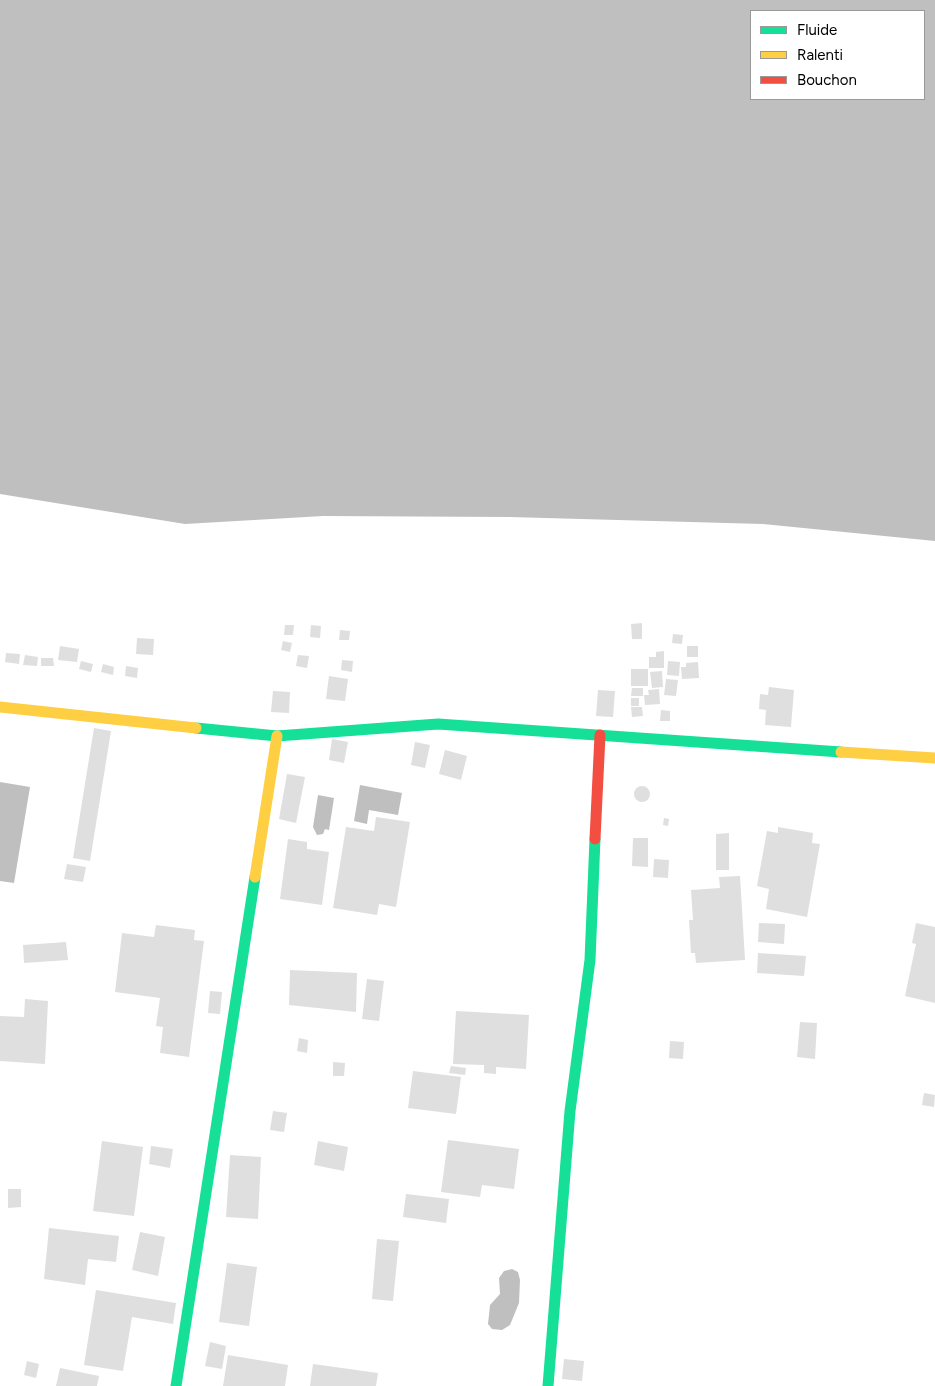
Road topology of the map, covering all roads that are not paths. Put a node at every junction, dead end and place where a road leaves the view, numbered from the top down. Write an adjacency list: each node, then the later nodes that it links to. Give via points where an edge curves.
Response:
1 (0, 707): 3 (street)
2 (600, 735): 3 (street, via 438,724); 4 (street); 6 (street, via 590,960 570,1111)
3 (277, 736): 5 (street)
4 (935, 758)
5 (176, 1386)
6 (548, 1386)

